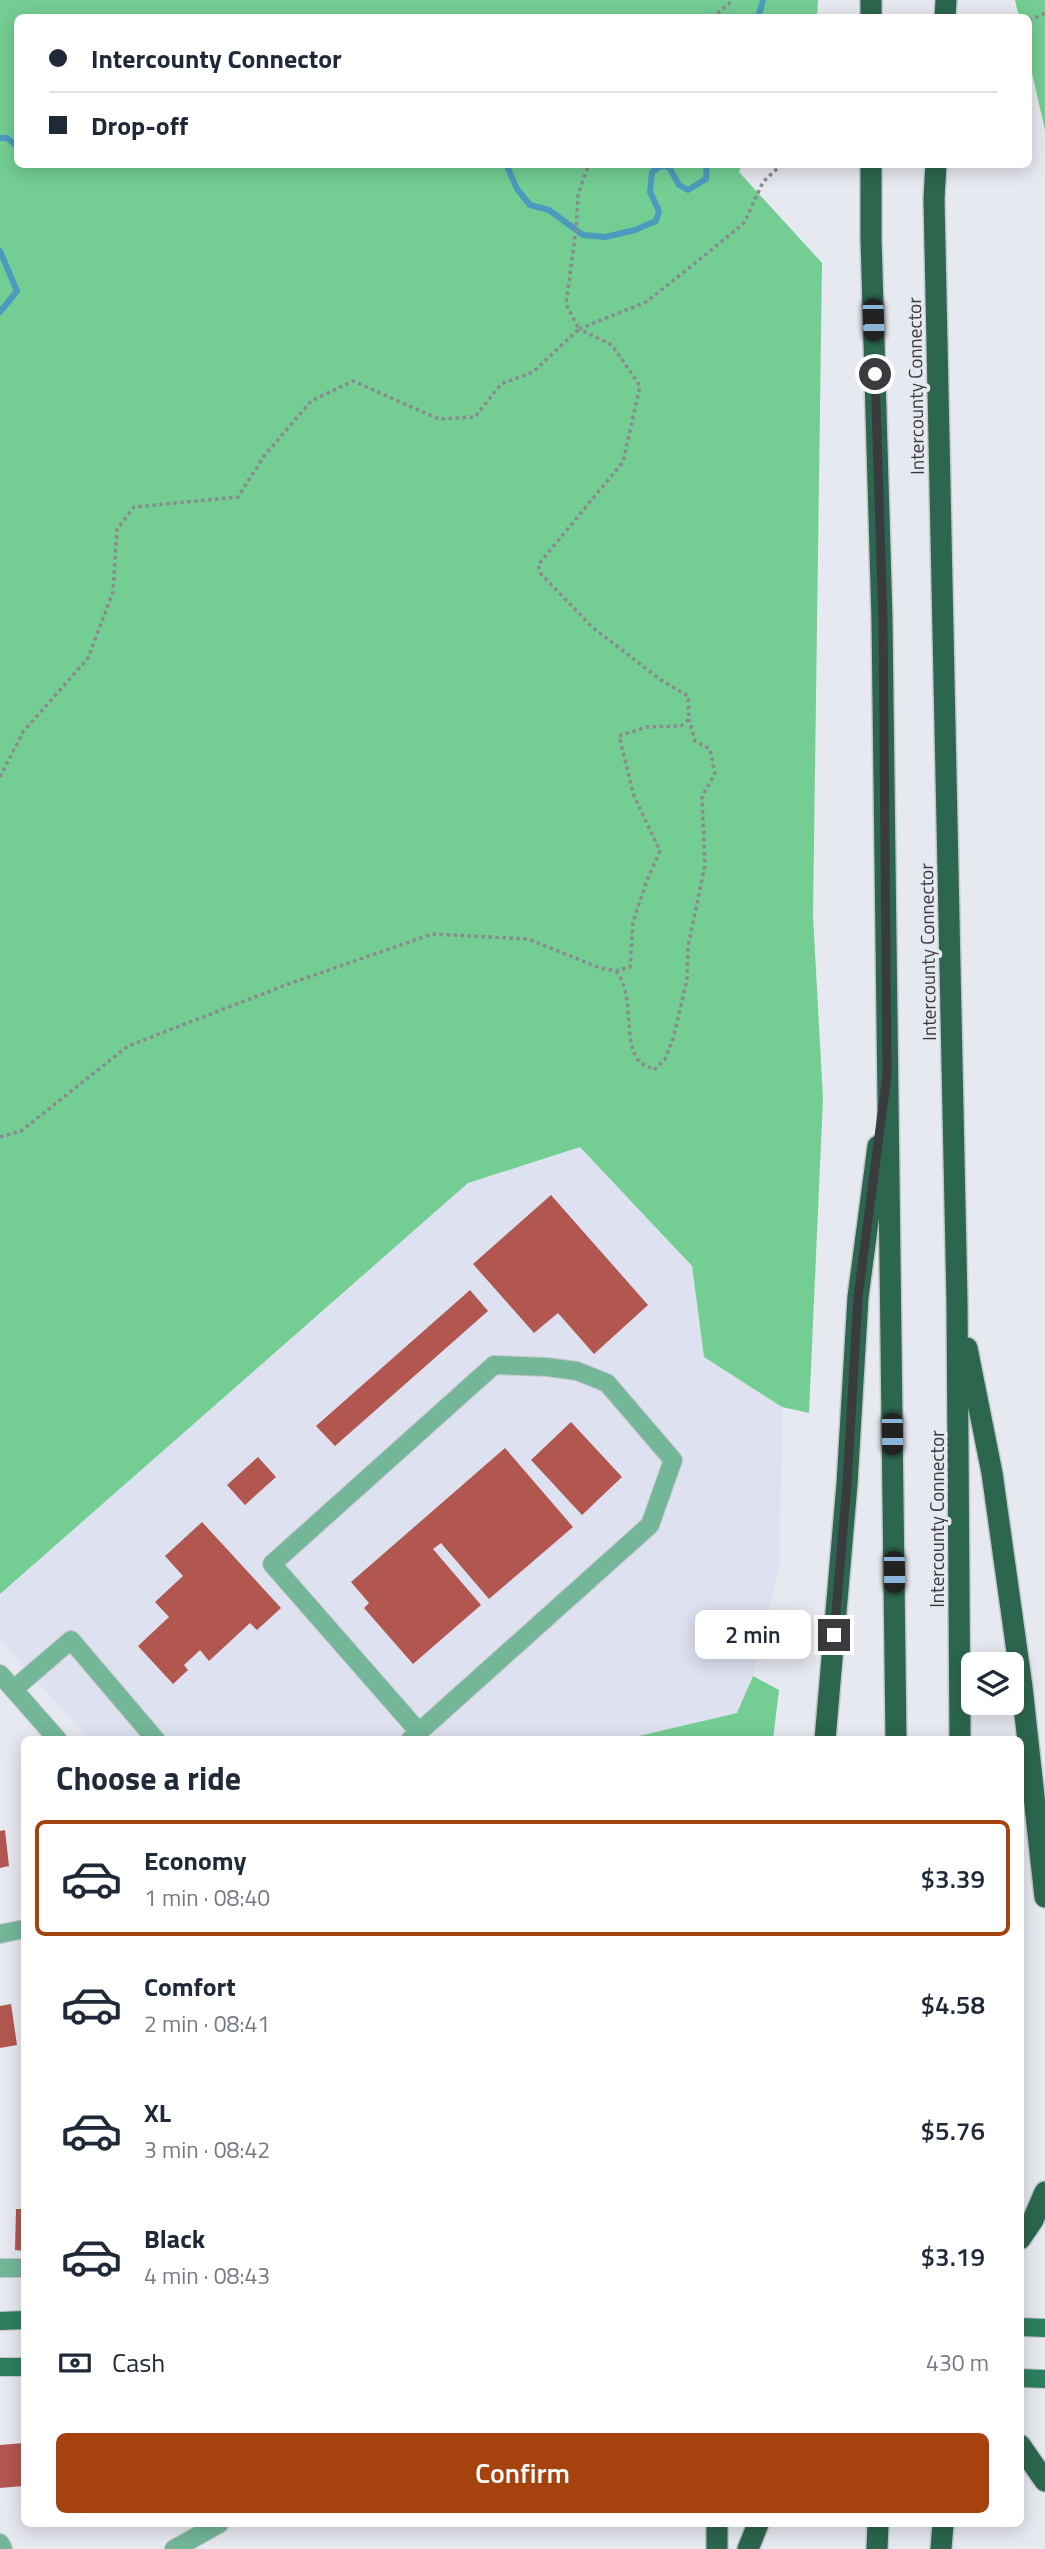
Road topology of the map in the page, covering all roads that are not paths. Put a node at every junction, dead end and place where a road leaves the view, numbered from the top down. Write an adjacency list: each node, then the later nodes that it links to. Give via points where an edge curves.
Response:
1 (871, 168): 3 (highway, Intercounty Connector, via 883,620)
2 (936, 168): 4 (highway, Intercounty Connector)
3 (887, 1075): 10 (highway, via 858,1297); 11 (highway, Intercounty Connector)
4 (957, 1302): 12 (highway, Intercounty Connector); 13 (highway, via 992,1473)
5 (0, 1674): 6 (street)
6 (14, 1689): 7 (street); 8 (street, via 71,1640)
7 (55, 1736)
8 (153, 1736)
9 (415, 1736): 9 (street, via 272,1564 494,1365 577,1371 607,1384 673,1460 650,1525)
10 (825, 1736)
11 (896, 1736)
12 (960, 1736)
13 (1045, 1897)
14 (21, 1930): 15 (street)
15 (0, 1934)
16 (1045, 2192): 17 (highway)
17 (1024, 2233)
18 (0, 2268): 19 (street)
19 (21, 2268)
20 (0, 2320): 21 (main road)
21 (21, 2320)
22 (1024, 2327): 23 (main road)
23 (1045, 2328)
24 (0, 2367): 25 (main road)
25 (21, 2367)
26 (1024, 2378): 27 (main road)
27 (1045, 2379)
28 (1024, 2451): 29 (highway)
29 (1045, 2481)
30 (214, 2527): 37 (street)
31 (717, 2527): 38 (highway)
32 (757, 2527): 39 (highway)
33 (878, 2527): 40 (highway)
34 (943, 2527): 41 (highway)
35 (0, 2543): 36 (street)
36 (3, 2549)
37 (174, 2549)
38 (717, 2549)
39 (748, 2549)
40 (877, 2549)
41 (941, 2549)

